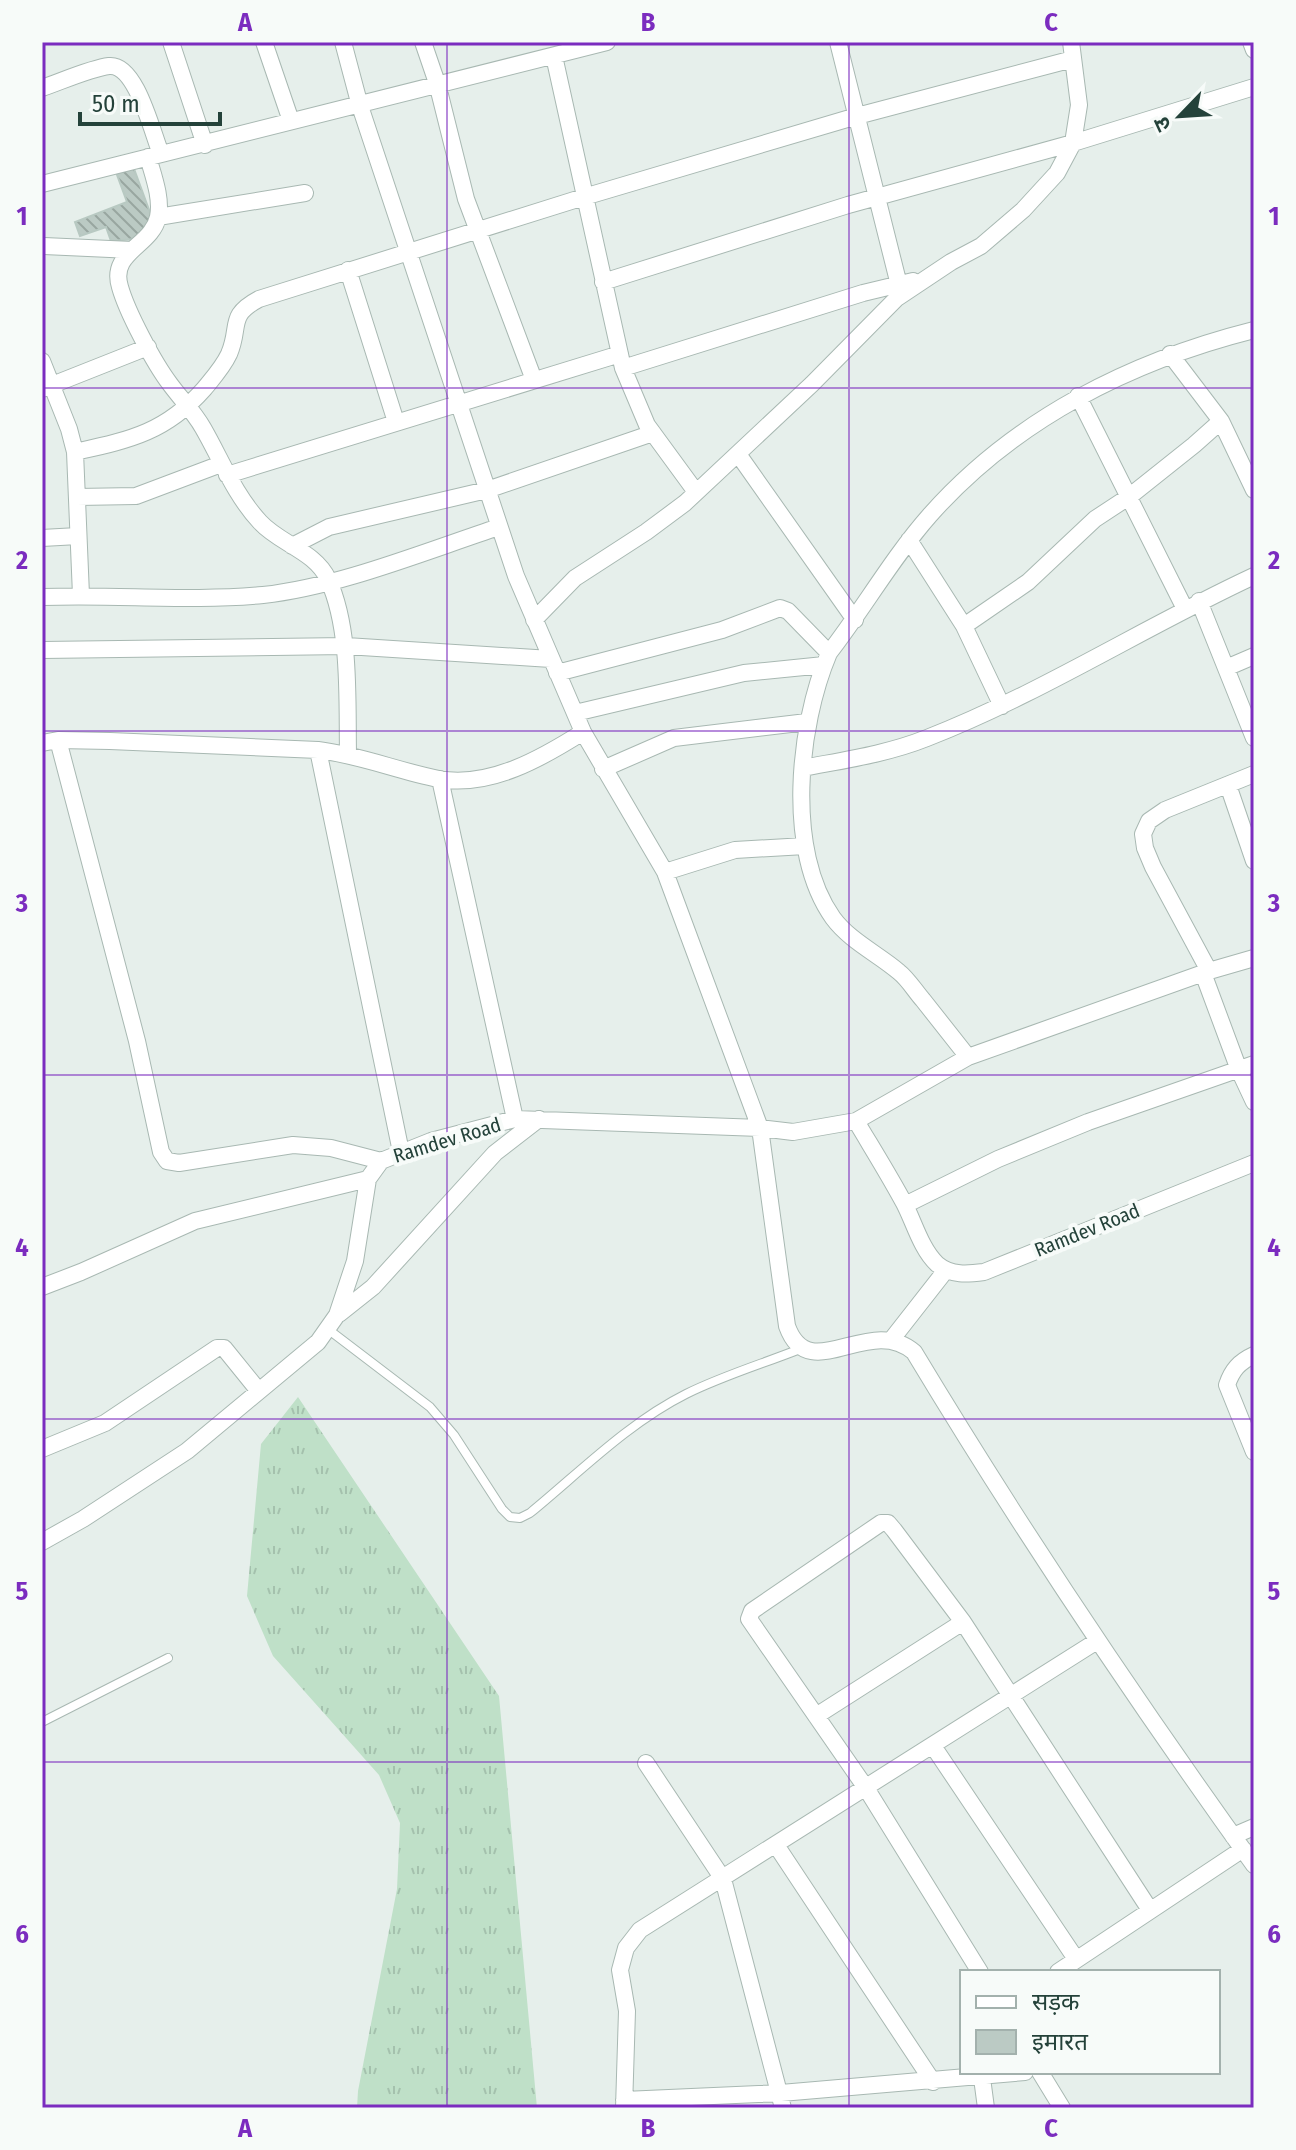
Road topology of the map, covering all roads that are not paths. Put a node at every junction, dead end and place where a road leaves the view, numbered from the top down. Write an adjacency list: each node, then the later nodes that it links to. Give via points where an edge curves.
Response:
1 (171, 42): 18 (street)
2 (264, 42): 16 (street)
3 (343, 42): 14 (street)
4 (423, 42): 11 (street)
5 (607, 42): 10 (street)
6 (838, 42): 15 (street)
7 (1251, 42): 8 (street)
8 (1254, 50)
9 (1072, 51): 15 (street); 17 (street, via 1079,105)
10 (554, 56): 11 (street); 22 (street)
11 (437, 83): 14 (street); 26 (street)
12 (1254, 87): 17 (street)
13 (42, 88): 19 (street, via 109,66 120,68 133,81)
14 (360, 106): 16 (street); 29 (street)
15 (857, 116): 22 (street); 23 (street)
16 (291, 121): 18 (street)
17 (1073, 143): 23 (street); 31 (street, via 1057,173 1023,210 981,246)
18 (205, 145): 19 (street)
19 (154, 156): 20 (street); 24 (street)
20 (42, 184)
21 (305, 193): 24 (street)
22 (584, 197): 26 (street); 32 (street)
23 (875, 197): 32 (street); 33 (street)
24 (158, 217): 28 (street)
25 (42, 227): 27 (street)
26 (477, 232): 29 (street); 39 (street)
27 (43, 246): 28 (street)
28 (132, 250): 35 (street, via 118,276)
29 (408, 251): 30 (street); 42 (street)
30 (348, 270): 43 (street, via 244,307 219,372); 45 (street)
31 (923, 279): 33 (street); 48 (street, via 897,298)
32 (603, 282): 38 (street)
33 (899, 285): 38 (street)
34 (1254, 330): 36 (street)
35 (148, 347): 40 (street); 43 (street)
36 (1170, 354): 41 (street); 44 (street)
37 (42, 361): 40 (street)
38 (622, 361): 39 (street); 46 (street)
39 (534, 380): 42 (street)
40 (47, 387): 47 (street)
41 (1078, 396): 53 (street); 58 (street, via 1023,431 932,512)
42 (458, 403): 45 (street); 50 (street)
43 (188, 407): 47 (street, via 154,431); 49 (street)
44 (1221, 421): 51 (street); 53 (street)
45 (396, 422): 49 (street)
46 (653, 433): 50 (street); 52 (street)
47 (75, 452): 54 (street)
48 (738, 454): 52 (street); 66 (street)
49 (224, 470): 54 (street, via 136,496); 59 (street, via 260,522)
50 (487, 490): 55 (street); 59 (street, via 329,527)
51 (1254, 490)
52 (696, 492): 65 (street, via 575,578)
53 (1130, 496): 64 (street); 67 (street, via 1095,519 1028,582)
54 (77, 497): 56 (street)
55 (499, 527): 61 (street); 65 (street)
56 (78, 536): 57 (street); 62 (street)
57 (42, 538)
58 (909, 540): 66 (street); 67 (street)
59 (292, 546): 61 (street, via 322,568)
60 (1254, 576): 64 (street)
61 (329, 581): 62 (street, via 238,597); 68 (street)
62 (81, 595): 63 (street)
63 (42, 597)
64 (1192, 605): 73 (street); 74 (street)
65 (534, 620): 72 (street)
66 (855, 620): 71 (street)
67 (964, 626): 74 (street)
68 (346, 646): 69 (street); 72 (street); 81 (street)
69 (42, 650)
70 (1254, 656): 73 (street)
71 (826, 659): 72 (street, via 780,608 722,630); 75 (street); 76 (street)
72 (554, 666): 75 (street)
73 (1226, 668): 78 (street)
74 (1002, 706): 82 (street, via 925,739)
75 (575, 713): 77 (street)
76 (807, 722): 82 (street); 83 (street, via 674,738)
77 (583, 732): 83 (street); 85 (street, via 502,773)
78 (1254, 738)
79 (50, 742): 80 (street); 100 (street, via 167,1161 293,1145)
80 (318, 750): 81 (street); 99 (street)
81 (348, 753): 85 (street)
82 (803, 768): 87 (street)
83 (603, 769): 89 (street)
84 (1254, 774): 86 (street)
85 (440, 779): 96 (street)
86 (1228, 785): 88 (street); 91 (street, via 1165,810 1149,821 1143,834 1153,867)
87 (805, 846): 89 (street, via 735,850); 92 (street, via 813,879 835,921 902,973)
88 (1254, 861)
89 (665, 872): 98 (street)
90 (1254, 958): 91 (street, Ramdev Road)
91 (1206, 972): 92 (street, Ramdev Road); 93 (street)
92 (968, 1057): 97 (street, Ramdev Road)
93 (1247, 1067): 94 (street); 103 (street, via 1088,1122)
94 (1254, 1102)
95 (539, 1118): 96 (street, Ramdev Road); 98 (street, Ramdev Road); 106 (street, via 495,1153 373,1287)
96 (515, 1119): 99 (street, Ramdev Road)
97 (856, 1121): 98 (street, Ramdev Road, via 793,1132); 103 (street)
98 (760, 1128): 108 (street, via 787,1326)
99 (401, 1152): 100 (street, Ramdev Road)
100 (381, 1161): 102 (street, Ramdev Road)
101 (1254, 1163): 104 (street, Ramdev Road, via 984,1272 963,1275)
102 (368, 1179): 105 (street, via 195,1221); 106 (street, Ramdev Road, via 355,1261)
103 (905, 1205): 104 (street, via 927,1250)
104 (946, 1270): 107 (street)
105 (42, 1287)
106 (333, 1323): 108 (lane, via 430,1407 502,1509 520,1518 660,1409); 110 (street, Ramdev Road, via 318,1342)
107 (892, 1339): 108 (street, via 825,1352); 115 (street, via 914,1352)
108 (800, 1349)
109 (1254, 1355): 112 (street, via 1231,1372 1227,1385)
110 (258, 1390): 111 (street, via 230,1354 217,1348 105,1423); 113 (street, Ramdev Road, via 187,1451)
111 (42, 1449)
112 (1254, 1452)
113 (42, 1542)
114 (963, 1622): 117 (street); 118 (street); 118 (street, via 888,1523 875,1526 752,1611 751,1625)
115 (1097, 1641): 117 (street); 124 (street)
116 (168, 1658): 119 (lane)
117 (1013, 1695): 120 (street); 128 (street)
118 (816, 1716): 122 (street)
119 (42, 1722)
120 (933, 1746): 122 (street); 129 (street)
121 (646, 1763): 127 (street)
122 (866, 1788): 125 (street); 130 (street)
123 (1254, 1827): 124 (street)
124 (1238, 1842): 126 (street); 128 (street)
125 (776, 1845): 127 (street); 135 (street)
126 (1254, 1865)
127 (723, 1879): 136 (street); 137 (street, via 640,1930 626,1948 620,1970 627,2011)
128 (1150, 1910): 129 (street)
129 (1076, 1959): 131 (street)
130 (979, 1970)
131 (1061, 1970)
132 (1011, 2074): 134 (street)
133 (1041, 2074): 139 (street)
134 (982, 2078): 135 (street); 138 (street)
135 (933, 2082): 136 (street)
136 (782, 2100): 137 (street)
137 (624, 2104)
138 (986, 2108)
139 (1062, 2108)

